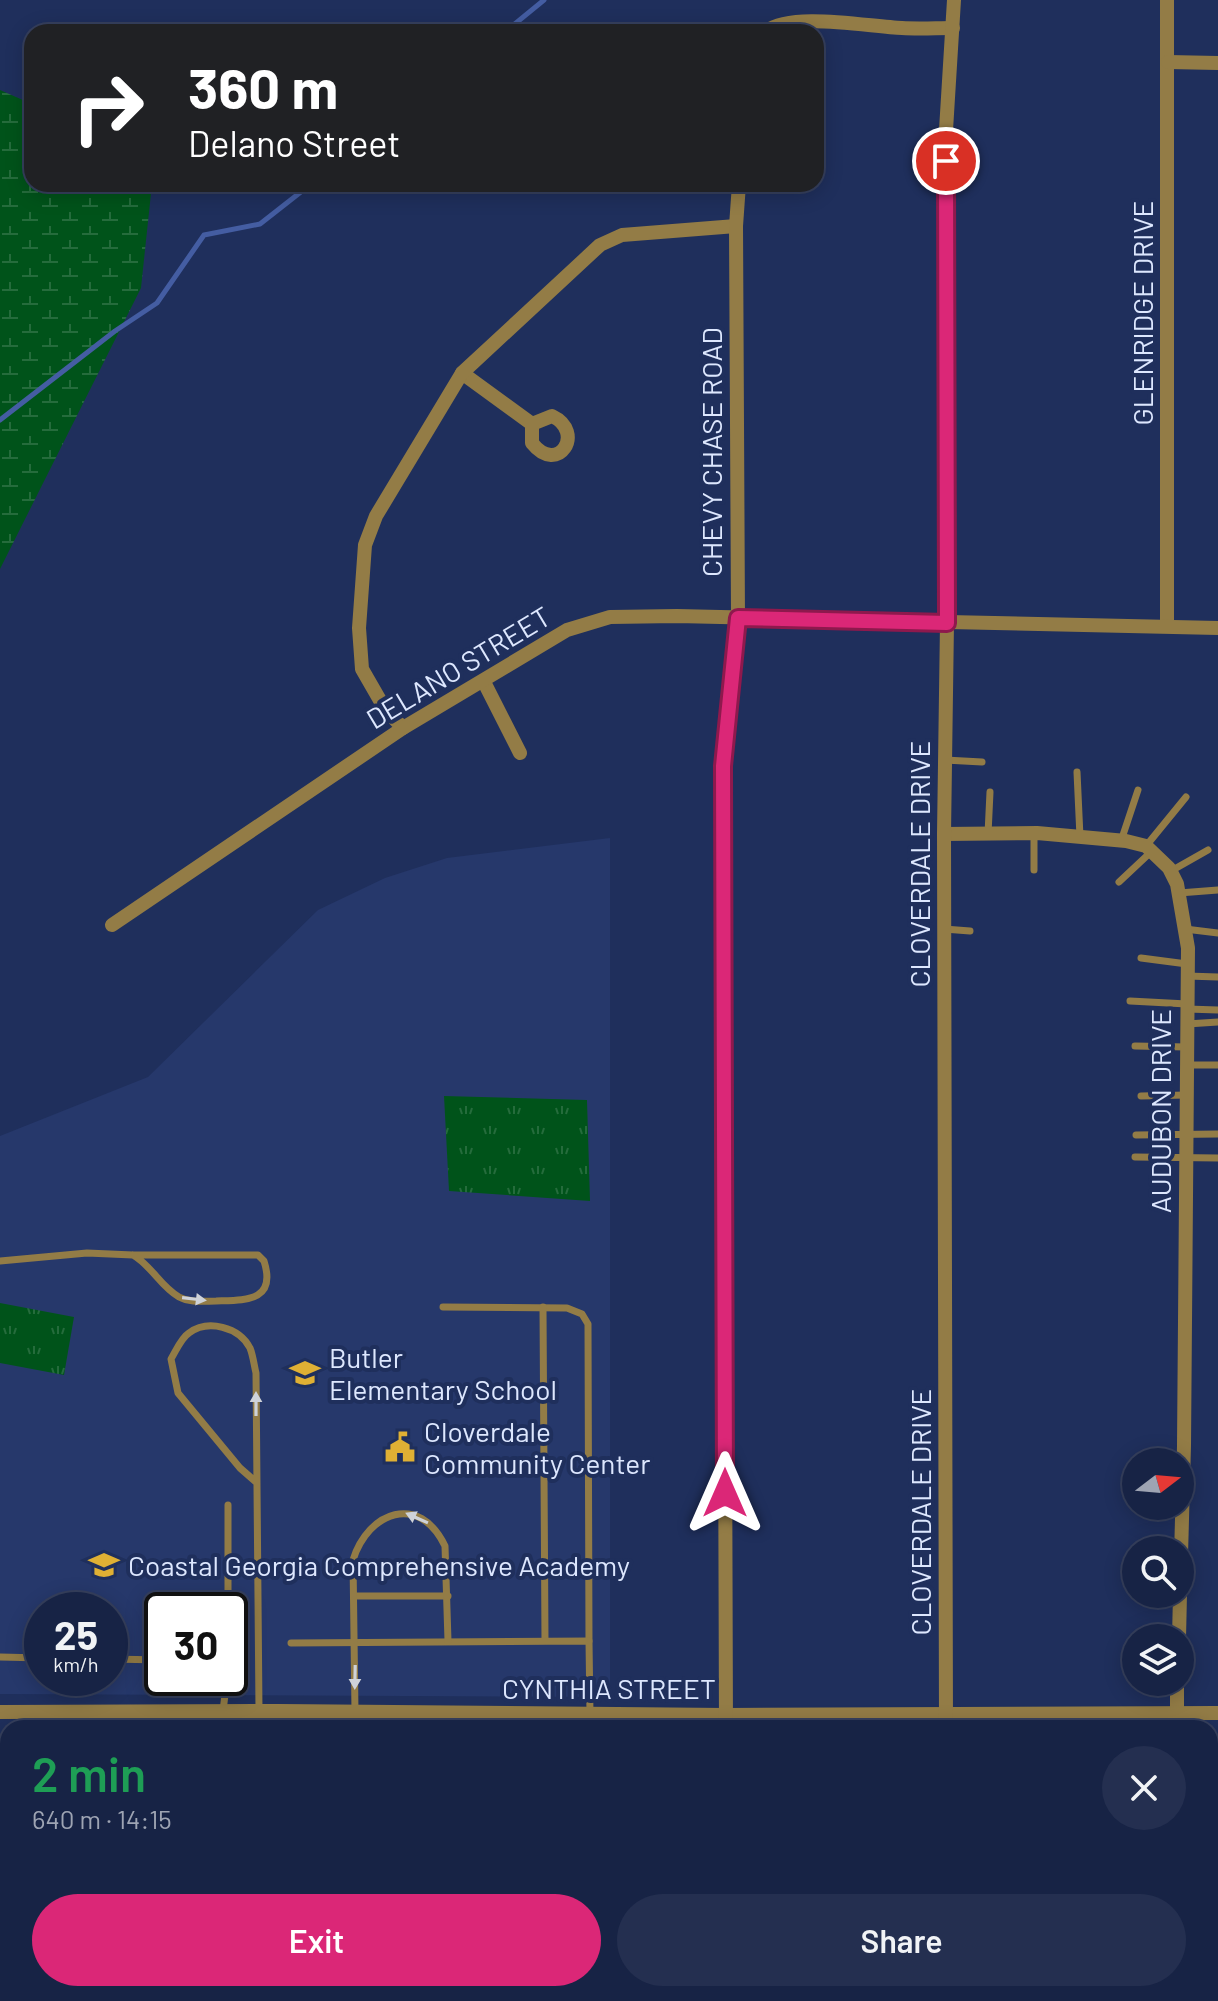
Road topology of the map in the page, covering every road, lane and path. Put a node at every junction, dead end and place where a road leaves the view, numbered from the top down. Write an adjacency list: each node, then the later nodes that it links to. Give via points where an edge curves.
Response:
1 (954, 0): 4 (street, CLOVERDALE DRIVE)
2 (1167, 0): 5 (street, GLENRIDGE DRIVE)
3 (790, 24): 4 (street)
4 (953, 28): 12 (street, CLOVERDALE DRIVE, via 946,130)
5 (1168, 62): 6 (street); 13 (street, GLENRIDGE DRIVE)
6 (1218, 63)
7 (738, 192): 8 (street, CHEVY CHASE ROAD)
8 (736, 226): 9 (street, via 622,235 600,245); 11 (street, CHEVY CHASE ROAD)
9 (462, 373): 10 (street); 16 (street, via 376,516 365,545 362,669)
10 (532, 424)
11 (738, 618): 12 (street, DELANO STREET); 15 (street, DELANO STREET, via 610,617 567,630); 98 (street, CHEVY CHASE ROAD, via 723,766)
12 (947, 623): 13 (street, DELANO STREET); 18 (street, CLOVERDALE DRIVE)
13 (1167, 626): 14 (street, DELANO STREET)
14 (1218, 628)
15 (484, 682): 16 (street, DELANO STREET); 17 (street)
16 (403, 728): 36 (street, DELANO STREET)
17 (520, 753)
18 (945, 760): 19 (lane); 25 (street, CLOVERDALE DRIVE)
19 (982, 762)
20 (1077, 772): 27 (lane)
21 (1138, 790): 28 (lane)
22 (990, 792): 26 (lane)
23 (1186, 797): 29 (lane)
24 (1034, 833): 26 (street); 27 (street); 31 (lane)
25 (944, 834): 26 (street); 37 (street, CLOVERDALE DRIVE)
26 (988, 834)
27 (1080, 837): 28 (street)
28 (1121, 841): 29 (street)
29 (1149, 849): 32 (street, AUDUBON DRIVE); 33 (lane)
30 (1208, 850): 32 (lane)
31 (1034, 870)
32 (1171, 871): 35 (street, AUDUBON DRIVE)
33 (1119, 882)
34 (1218, 890): 35 (lane)
35 (1179, 893): 38 (street, AUDUBON DRIVE)
36 (112, 925)
37 (944, 929): 39 (lane); 99 (street, CLOVERDALE DRIVE)
38 (1185, 929): 40 (lane); 42 (street, AUDUBON DRIVE)
39 (970, 931)
40 (1218, 933)
41 (1141, 958): 42 (lane)
42 (1187, 970): 43 (lane); 46 (street, AUDUBON DRIVE)
43 (1218, 977)
44 (1130, 1001): 46 (lane)
45 (1218, 1010): 46 (lane)
46 (1187, 1012): 47 (lane); 49 (street, AUDUBON DRIVE)
47 (1218, 1022)
48 (1135, 1046): 49 (lane)
49 (1187, 1047): 50 (street, AUDUBON DRIVE)
50 (1186, 1065): 51 (lane); 52 (street, AUDUBON DRIVE)
51 (1218, 1065)
52 (1186, 1095): 53 (lane); 56 (street, AUDUBON DRIVE)
53 (1141, 1096)
54 (1218, 1134): 56 (lane)
55 (1136, 1135): 56 (lane)
56 (1186, 1135): 57 (street, AUDUBON DRIVE)
57 (1186, 1156): 58 (lane); 59 (lane); 66 (street, AUDUBON DRIVE)
58 (1135, 1157)
59 (1218, 1158)
60 (133, 1255): 60 (lane, one-way to 60, via 186,1300 251,1299 267,1282 258,1255); 61 (lane, via 87,1253)
61 (0, 1261)
62 (443, 1307): 63 (lane)
63 (543, 1307): 70 (lane); 72 (lane, via 577,1310 588,1324)
64 (256, 1482): 64 (lane, one-way to 64, via 256,1373 250,1348 236,1332 202,1326 187,1334 171,1359 178,1393); 81 (lane)
65 (228, 1505): 67 (lane)
66 (1182, 1536)
67 (228, 1592)
68 (354, 1596): 69 (lane); 69 (lane, one-way to 68, via 445,1546 439,1533 424,1519 405,1513 374,1524 359,1542 353,1560); 73 (lane)
69 (448, 1596): 71 (lane)
70 (545, 1640): 71 (lane); 72 (lane)
71 (448, 1641): 73 (lane)
72 (589, 1641): 89 (lane)
73 (356, 1642): 74 (lane); 86 (lane, one-way to 86)
74 (291, 1643)
75 (0, 1657): 76 (lane)
76 (24, 1658)
77 (225, 1696): 80 (lane)
78 (1177, 1696): 87 (street)
79 (200, 1711): 80 (street, CYNTHIA STREET); 85 (street, CYNTHIA STREET); 92 (lane)
80 (223, 1711): 81 (street, CYNTHIA STREET)
81 (259, 1711): 82 (street, CYNTHIA STREET)
82 (279, 1711): 86 (street, CYNTHIA STREET); 93 (street)
83 (0, 1712): 84 (street, CYNTHIA STREET)
84 (58, 1712): 85 (street, CYNTHIA STREET); 90 (street)
85 (114, 1712): 91 (lane)
86 (360, 1712): 94 (lane); 95 (street, CYNTHIA STREET)
87 (1176, 1712): 88 (street, CYNTHIA STREET); 100 (street, CYNTHIA STREET); 101 (street)
88 (1218, 1713)
89 (590, 1714): 96 (street, CYNTHIA STREET); 97 (street, CYNTHIA STREET)
90 (58, 1720)
91 (114, 1720)
92 (200, 1720)
93 (279, 1720)
94 (364, 1720)
95 (488, 1720)
96 (516, 1720)
97 (707, 1720)
98 (726, 1720)
99 (946, 1720)
100 (972, 1720)
101 (1176, 1720)

